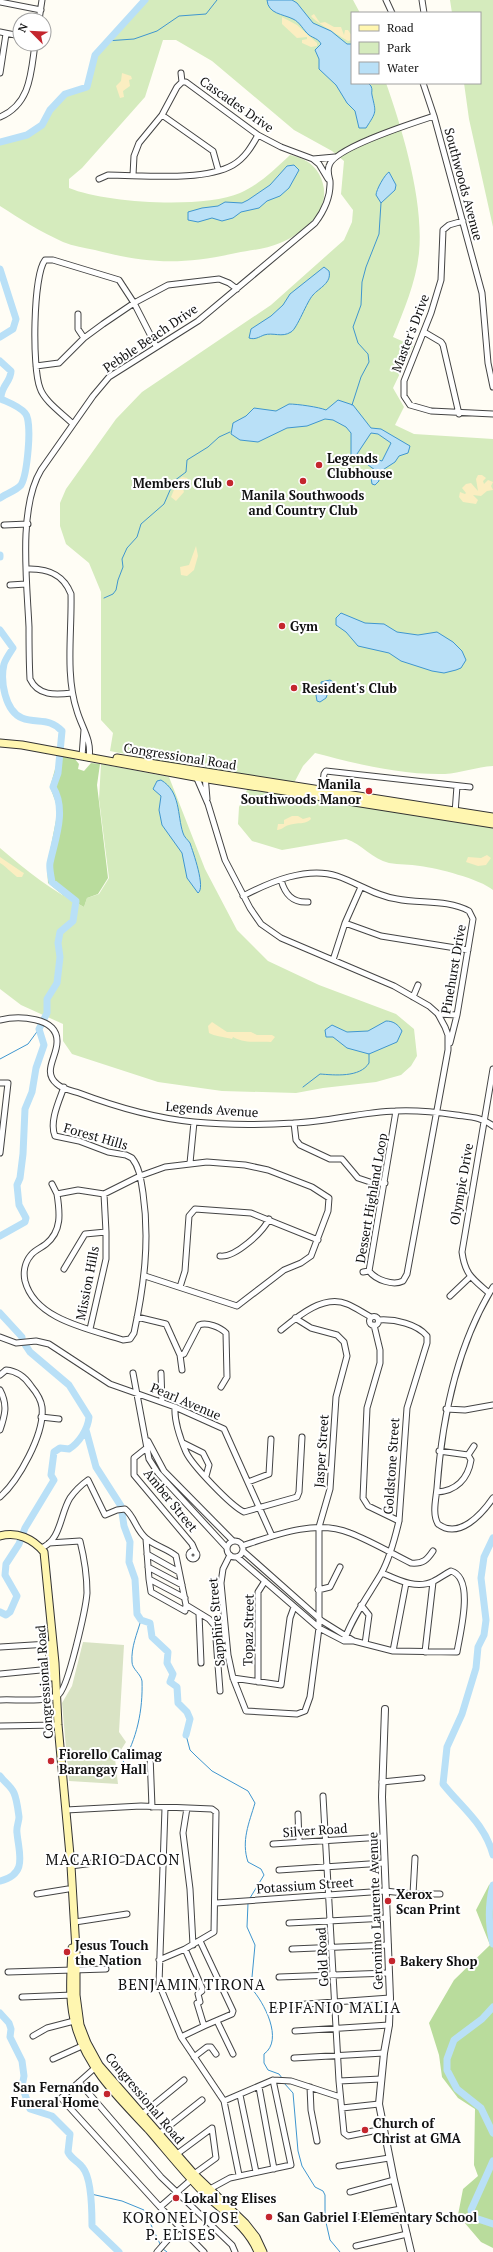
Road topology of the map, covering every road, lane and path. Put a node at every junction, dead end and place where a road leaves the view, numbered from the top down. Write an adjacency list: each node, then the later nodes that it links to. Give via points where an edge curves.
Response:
1 (42, 0): 5 (street)
2 (386, 0): 6 (street)
3 (422, 0): 7 (street)
4 (0, 2): 5 (street)
5 (41, 10)
6 (392, 12)
7 (424, 12)
8 (0, 32): 9 (street)
9 (6, 34): 10 (street); 12 (street)
10 (12, 35)
11 (34, 52): 19 (street, via 25,95 16,106)
12 (1, 64): 14 (street)
13 (181, 73): 15 (street)
14 (0, 74)
15 (182, 82): 17 (street, Cascades Drive); 20 (street, Cascades Drive, via 186,82)
16 (423, 84): 18 (street, Southwoods Avenue)
17 (162, 115): 23 (street, via 213,151); 24 (street, Cascades Drive, via 139,142 134,156)
18 (434, 116): 21 (street, via 381,134); 27 (street, Southwoods Avenue)
19 (0, 117)
20 (258, 135): 22 (street, Cascades Drive); 23 (street, via 239,161)
21 (335, 156): 22 (street); 26 (street, Pebble Beach Drive, via 328,168)
22 (313, 159): 26 (street, via 320,164)
23 (218, 169): 24 (street, via 168,176)
24 (133, 175): 25 (street, via 108,175)
25 (100, 179)
26 (330, 181): 28 (street, Pebble Beach Drive, via 326,205 315,223)
27 (463, 221): 31 (street, Master's Drive, via 449,225 443,230 441,280); 35 (street, Southwoods Avenue, via 482,293 488,363)
28 (237, 289): 29 (street, via 219,279 176,282); 33 (street, Pebble Beach Drive, via 178,335)
29 (134, 303): 32 (street); 33 (street); 34 (street, via 123,284 113,277 45,260 41,268 36,314)
30 (78, 314): 32 (street, via 78,329)
31 (424, 332): 36 (street, via 443,345); 36 (street, Master's Drive, via 404,381 406,402 431,411)
32 (84, 338): 34 (street, via 59,363)
33 (156, 346): 38 (street, Pebble Beach Drive, via 109,377)
34 (36, 366): 38 (street, via 42,392)
35 (493, 387)
36 (459, 414): 37 (street, Master's Drive)
37 (493, 414)
38 (73, 424): 39 (street, Pebble Beach Drive, via 36,478 30,498)
39 (28, 524): 40 (street); 41 (street, Pebble Beach Drive)
40 (4, 525)
41 (26, 569): 42 (street, Pebble Beach Drive); 44 (street, via 50,571 69,589)
42 (26, 584): 43 (street); 44 (street, Pebble Beach Drive, via 31,688 44,693)
43 (10, 585)
44 (72, 693): 46 (street, via 90,740)
45 (0, 743): 46 (main road, Congressional Road)
46 (82, 755): 47 (main road, Congressional Road); 47 (main road, Congressional Road, via 149,769)
47 (195, 773): 48 (main road, Congressional Road); 52 (street)
48 (205, 775): 51 (main road, Congressional Road); 52 (street)
49 (457, 786): 50 (street); 51 (street, via 326,771); 53 (street)
50 (470, 787)
51 (322, 794): 53 (main road, Congressional Road)
52 (208, 804): 58 (street, via 225,860)
53 (455, 815): 54 (main road, Congressional Road); 55 (main road, Congressional Road)
54 (493, 817)
55 (493, 824)
56 (281, 880): 57 (street, Pinehurst Drive, via 323,873 337,876); 58 (street, Pinehurst Drive); 59 (street, via 290,897 298,902)
57 (361, 887): 60 (street); 61 (street, Pinehurst Drive, via 389,898 452,905 469,911 473,919)
58 (244, 896): 62 (street, via 255,917 267,929 281,938)
59 (308, 902)
60 (345, 923): 61 (street, via 381,936); 62 (street)
61 (468, 950): 66 (street, Pinehurst Drive)
62 (334, 960): 64 (street, via 377,977)
63 (418, 985): 64 (street)
64 (413, 997): 65 (street)
65 (438, 1014): 66 (street); 68 (street, via 448,1035)
66 (457, 1015): 68 (street, Pinehurst Drive)
67 (0, 1020): 71 (street, Legends Avenue, via 18,1017 36,1020 46,1024 54,1032 57,1042 51,1077 58,1086)
68 (448, 1050): 73 (street)
69 (493, 1072): 74 (street, Olympic Drive)
70 (0, 1083): 78 (street, via 9,1080)
71 (64, 1087): 75 (street, Legends Avenue, via 133,1111); 80 (street, Forest Hills, via 56,1112 53,1130 55,1136 130,1156 136,1162)
72 (396, 1111): 73 (street, Legends Avenue); 76 (street, Legends Avenue); 81 (street, Dessert Highland Loop)
73 (438, 1112): 74 (street, Legends Avenue); 90 (street, Dessert Highland Loop, via 406,1283 378,1279)
74 (484, 1119): 77 (street); 93 (street, Olympic Drive, via 462,1252 464,1267)
75 (194, 1122): 76 (street, Legends Avenue); 79 (street)
76 (294, 1123): 81 (street, via 296,1140 303,1147 330,1159 342,1159 353,1173 366,1181)
77 (493, 1126)
78 (0, 1153)
79 (190, 1163): 80 (street); 87 (street, via 250,1166 282,1175 326,1195 329,1198 329,1206)
80 (140, 1176): 84 (street); 92 (street, Forest Hills, via 147,1217)
81 (385, 1183): 90 (street, Dessert Highland Loop)
82 (52, 1184): 83 (street)
83 (56, 1194): 84 (street, via 78,1190); 103 (street, via 58,1227 47,1243 30,1256 24,1267 24,1279 42,1308)
84 (104, 1194): 86 (street, Mission Hills)
85 (269, 1219): 87 (street); 88 (street, via 258,1235 229,1255); 94 (street, via 234,1210 193,1210 189,1216 185,1271)
86 (106, 1232): 89 (street, via 85,1234); 103 (street, Mission Hills, via 106,1259)
87 (318, 1240): 94 (street, via 311,1256 284,1270 237,1306)
88 (220, 1256)
89 (64, 1268)
90 (370, 1271): 91 (street)
91 (363, 1272)
92 (145, 1276): 94 (street); 98 (street, Forest Hills)
93 (470, 1277): 96 (street, Olympic Drive); 97 (street)
94 (180, 1287)
95 (493, 1287): 96 (street)
96 (489, 1293): 117 (street, via 464,1345)
97 (450, 1296)
98 (137, 1317): 103 (street, Forest Hills, via 132,1342); 106 (street, via 166,1324)
99 (295, 1318): 100 (street, via 325,1302 336,1301 347,1304); 104 (street); 135 (street, Jasper Street, via 311,1328 337,1334 344,1342 347,1356 336,1397 330,1489)
100 (371, 1318): 101 (street, via 375,1316); 102 (street)
101 (379, 1320): 102 (street, via 378,1324); 134 (street, Goldstone Street, via 397,1321 423,1331 427,1336 407,1408)
102 (374, 1325): 134 (street, via 380,1350 380,1363 367,1408 363,1498 368,1506)
103 (90, 1329)
104 (281, 1330)
105 (0, 1337): 113 (street, Pearl Avenue, via 16,1343 36,1341 50,1344 110,1384)
106 (180, 1355): 107 (street); 111 (street, via 184,1354 199,1325 203,1323 222,1329 226,1333 227,1377)
107 (182, 1370)
108 (133, 1373): 113 (street)
109 (161, 1373): 114 (street)
110 (0, 1375): 118 (street, via 6,1370 11,1370 28,1381 40,1398)
111 (221, 1387)
112 (0, 1390): 120 (street, via 6,1405)
113 (138, 1393): 114 (street, Pearl Avenue); 125 (street)
114 (162, 1402): 116 (street, Pearl Avenue)
115 (493, 1405): 117 (street, via 465,1410)
116 (175, 1407): 123 (street, via 175,1422); 129 (street, Pearl Avenue, via 224,1429)
117 (446, 1409): 126 (street)
118 (41, 1417): 119 (street); 131 (street, via 21,1472 11,1488)
119 (59, 1419)
120 (0, 1430)
121 (302, 1437): 133 (street, via 297,1497)
122 (271, 1439): 129 (street, via 269,1474)
123 (183, 1443): 128 (street, via 190,1458); 128 (street, via 204,1453 209,1466)
124 (474, 1446): 127 (street)
125 (149, 1447): 139 (street, via 164,1471); 142 (street, via 149,1459 158,1473); 144 (street, Amber Street, via 134,1458 134,1475 192,1544)
126 (439, 1452): 127 (street); 130 (street)
127 (468, 1455): 130 (street, via 470,1464 460,1483 452,1489)
128 (206, 1476): 133 (street, via 241,1510 248,1512)
129 (248, 1482): 133 (street, Pearl Avenue)
130 (437, 1492): 132 (street, via 436,1526 447,1528 465,1526 477,1518)
131 (0, 1497)
132 (493, 1498)
133 (260, 1509): 137 (street, Pearl Avenue)
134 (399, 1521): 146 (street, Goldstone Street)
135 (319, 1527): 137 (street); 146 (street, via 349,1532); 159 (street, Jasper Street)
136 (0, 1536): 141 (main road, via 10,1534 34,1541)
137 (272, 1536): 143 (street)
138 (146, 1539): 140 (street, via 125,1509 105,1515 88,1480 80,1485 70,1498 55,1537); 147 (street); 152 (street, via 176,1556)
139 (233, 1542): 142 (street); 143 (street, via 238,1542)
140 (49, 1543): 141 (street); 181 (street, via 80,1541 86,1589 70,1672 62,1691)
141 (41, 1548): 170 (main road, Congressional Road, via 39,1552); 181 (main road, Congressional Road, via 44,1552)
142 (227, 1548): 148 (street)
143 (242, 1549): 149 (street); 165 (street)
144 (195, 1551)
145 (433, 1551): 146 (street, via 419,1564)
146 (389, 1552): 153 (street, Goldstone Street)
147 (147, 1554): 150 (street); 152 (street)
148 (230, 1555): 149 (street); 178 (street, Sapphire Street, via 223,1569 221,1583 228,1655)
149 (236, 1557): 155 (street)
150 (148, 1567): 154 (street); 158 (street)
151 (340, 1567): 159 (street, via 330,1587)
152 (179, 1572): 158 (street)
153 (382, 1573): 157 (street); 162 (street, Goldstone Street)
154 (149, 1579): 160 (street); 161 (street, via 151,1592 185,1611)
155 (265, 1581): 163 (street); 179 (street, Topaz Street, via 258,1592)
156 (433, 1582): 157 (street, via 419,1585); 174 (street); 174 (street, via 451,1571 457,1573 464,1583 464,1610 457,1652)
157 (406, 1583): 173 (street)
158 (182, 1585): 160 (street)
159 (318, 1590): 165 (street, Jasper Street)
160 (185, 1598): 161 (street)
161 (186, 1605): 164 (street)
162 (361, 1605): 167 (street, Goldstone Street); 171 (street, via 368,1615)
163 (294, 1607): 166 (street); 179 (street, via 290,1618 281,1685)
164 (199, 1614): 175 (street); 180 (street, via 215,1626)
165 (317, 1617): 166 (street, Jasper Street); 167 (street)
166 (319, 1628): 168 (street); 184 (street, Jasper Street, via 310,1697 305,1711 297,1714)
167 (346, 1635): 168 (street, Goldstone Street); 169 (street)
168 (344, 1641): 169 (street)
169 (354, 1641): 171 (street)
170 (49, 1644): 172 (street); 176 (main road, Congressional Road)
171 (365, 1644): 173 (street)
172 (0, 1647)
173 (393, 1651): 174 (street)
174 (425, 1652)
175 (201, 1663)
176 (51, 1669): 177 (street); 181 (main road, Congressional Road)
177 (0, 1674)
178 (233, 1678): 179 (street); 184 (street, Sapphire Street)
179 (258, 1682)
180 (220, 1691)
181 (55, 1696): 182 (street); 185 (main road, Congressional Road)
182 (0, 1700)
183 (385, 1709): 189 (street, Geronimo Laurente Avenue)
184 (246, 1711)
185 (56, 1725): 186 (street); 194 (main road, Congressional Road); 206 (main road, Congressional Road)
186 (0, 1726)
187 (150, 1755): 191 (street)
188 (422, 1778): 189 (street)
189 (382, 1782): 196 (street, Geronimo Laurente Avenue)
190 (323, 1796): 197 (street, Gold Road)
191 (152, 1807): 192 (street); 194 (street)
192 (165, 1808): 193 (street); 224 (street)
193 (187, 1808): 212 (street, via 212,1809 216,1812); 219 (street, via 184,1833)
194 (66, 1810): 203 (main road, Congressional Road)
195 (298, 1814): 198 (street)
196 (383, 1836): 197 (street, Silver Road); 202 (street, Geronimo Laurente Avenue)
197 (326, 1839): 198 (street, Silver Road); 204 (street, Gold Road)
198 (299, 1842): 199 (street, Silver Road)
199 (273, 1844)
200 (415, 1858): 210 (street)
201 (123, 1859): 203 (street)
202 (384, 1863): 204 (street); 207 (street, Geronimo Laurente Avenue)
203 (72, 1866): 216 (main road, Congressional Road)
204 (328, 1867): 205 (street); 209 (street, Gold Road)
205 (279, 1870)
206 (68, 1889): 208 (street); 225 (main road, Congressional Road)
207 (385, 1891): 209 (street, Potassium Street); 210 (street, Potassium Street); 214 (street, Geronimo Laurente Avenue)
208 (37, 1894)
209 (329, 1894): 212 (street, Potassium Street); 215 (street, Gold Road)
210 (413, 1894): 211 (street, Potassium Street)
211 (440, 1894)
212 (216, 1903): 218 (street, via 214,1932)
213 (127, 1914): 216 (street)
214 (387, 1918): 215 (street); 220 (street, Geronimo Laurente Avenue)
215 (331, 1921): 217 (street); 221 (street, Gold Road)
216 (75, 1922): 225 (main road, Congressional Road)
217 (289, 1923)
218 (200, 1942): 219 (street); 236 (street, via 232,2011 232,2014)
219 (192, 1945): 222 (street)
220 (388, 1945): 221 (street); 228 (street, Geronimo Laurente Avenue)
221 (332, 1947): 223 (street); 229 (street, Gold Road)
222 (185, 1949): 224 (street); 239 (street, via 202,1988 198,1994 200,2002 197,2003)
223 (292, 1949)
224 (159, 1960): 243 (street, via 159,1984)
225 (74, 1969): 226 (street); 227 (street); 231 (main road, Congressional Road)
226 (106, 1969)
227 (8, 1972)
228 (388, 1973): 229 (street); 233 (street, Geronimo Laurente Avenue)
229 (333, 1974): 230 (street); 234 (street, Gold Road)
230 (279, 1977)
231 (73, 1995): 232 (street); 237 (main road, Congressional Road)
232 (22, 1997)
233 (390, 1998): 234 (street); 238 (street, Geronimo Laurente Avenue)
234 (336, 2003): 235 (street); 240 (street, Gold Road)
235 (280, 2006)
236 (217, 2021): 239 (street); 247 (street)
237 (77, 2024): 242 (street, via 47,2028); 244 (main road, Congressional Road); 252 (main road, Congressional Road)
238 (389, 2025): 240 (street); 245 (street, Geronimo Laurente Avenue)
239 (204, 2026): 243 (street)
240 (337, 2027): 241 (street); 248 (street, Gold Road)
241 (295, 2031)
242 (33, 2036)
243 (182, 2037): 249 (street)
244 (82, 2046): 251 (street); 252 (main road, Congressional Road)
245 (384, 2053): 248 (street); 253 (street, Geronimo Laurente Avenue)
246 (216, 2054): 249 (street, via 207,2046)
247 (233, 2054)
248 (338, 2054): 250 (street); 256 (street, Gold Road)
249 (194, 2057): 263 (street)
250 (294, 2058)
251 (53, 2059)
252 (97, 2066): 257 (street); 266 (main road, Congressional Road)
253 (381, 2079): 256 (street); 264 (street, Geronimo Laurente Avenue)
254 (184, 2080): 266 (street)
255 (273, 2080): 258 (street); 259 (street, via 291,2081); 274 (street, via 292,2165)
256 (339, 2080): 261 (street, Gold Road)
257 (79, 2082): 281 (street); 282 (street, via 61,2098)
258 (260, 2087): 260 (street); 274 (street)
259 (310, 2087): 261 (street); 269 (street, via 311,2110)
260 (240, 2095): 263 (street); 275 (street)
261 (340, 2097): 265 (street, Gold Road)
262 (202, 2100): 268 (street)
263 (224, 2101): 276 (street)
264 (379, 2104): 265 (street); 267 (street, Geronimo Laurente Avenue)
265 (342, 2108): 267 (street, via 346,2135)
266 (140, 2116): 268 (main road, Congressional Road); 273 (main road, Congressional Road)
267 (383, 2129): 271 (street, Geronimo Laurente Avenue)
268 (159, 2134): 270 (main road, Congressional Road)
269 (318, 2141)
270 (177, 2154): 273 (main road, Congressional Road); 277 (street, via 212,2128 216,2156)
271 (389, 2158): 272 (street); 278 (street, Geronimo Laurente Avenue)
272 (339, 2166)
273 (186, 2169): 277 (main road, Congressional Road)
274 (274, 2169): 275 (street)
275 (256, 2172): 276 (street)
276 (239, 2175): 279 (street, via 216,2184)
277 (193, 2177): 279 (main road, Congressional Road); 281 (street)
278 (394, 2180): 280 (street); 283 (street, Geronimo Laurente Avenue)
279 (207, 2192): 291 (main road, Congressional Road, via 241,2226); 292 (main road, Congressional Road, via 245,2223)
280 (350, 2192)
281 (176, 2193): 282 (street); 290 (street, via 232,2245)
282 (160, 2207): 285 (street)
283 (401, 2209): 284 (street); 286 (street, Geronimo Laurente Avenue)
284 (357, 2217)
285 (179, 2227): 288 (street); 289 (street)
286 (407, 2234): 287 (street); 293 (street, Geronimo Laurente Avenue)
287 (356, 2246)
288 (160, 2249)
289 (204, 2252)
290 (235, 2252)
291 (258, 2252)
292 (263, 2252)
293 (412, 2252)

